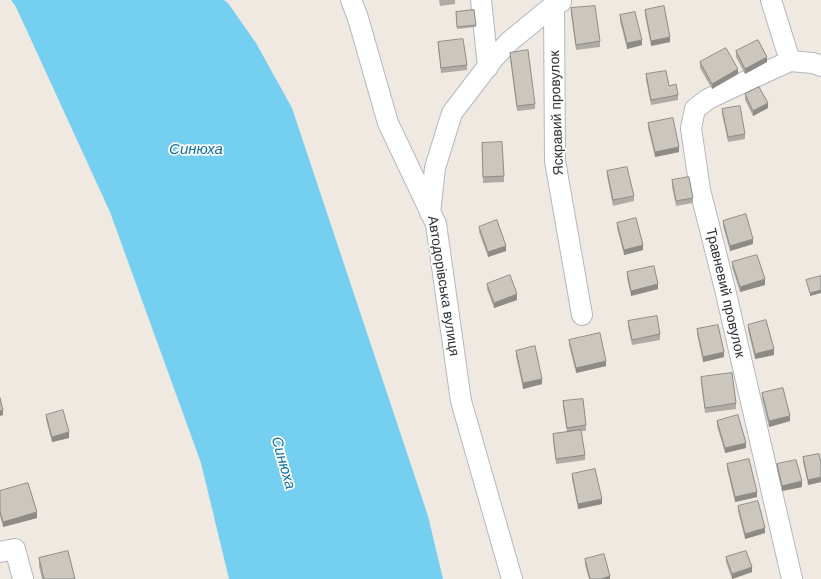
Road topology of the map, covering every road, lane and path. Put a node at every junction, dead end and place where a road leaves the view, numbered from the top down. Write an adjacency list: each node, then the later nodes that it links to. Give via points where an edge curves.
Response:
1 (351, 0): 8 (street, via 388,123)
2 (481, 0): 7 (street)
3 (771, 0): 5 (street)
4 (560, 3): 7 (street, Автодорівська вулиця, via 510,41); 9 (street, Яскравий провулок, via 555,161)
5 (790, 62): 6 (street); 13 (street, Травневий провулок, via 708,99 695,109 690,128 700,190)
6 (821, 66)
7 (488, 67): 8 (street, Автодорівська вулиця, via 452,113 435,168)
8 (430, 213): 12 (street, Автодорівська вулиця, via 436,224 461,401)
9 (582, 315)
10 (0, 552): 11 (street, via 16,549)
11 (23, 579)
12 (512, 579)
13 (792, 579)

